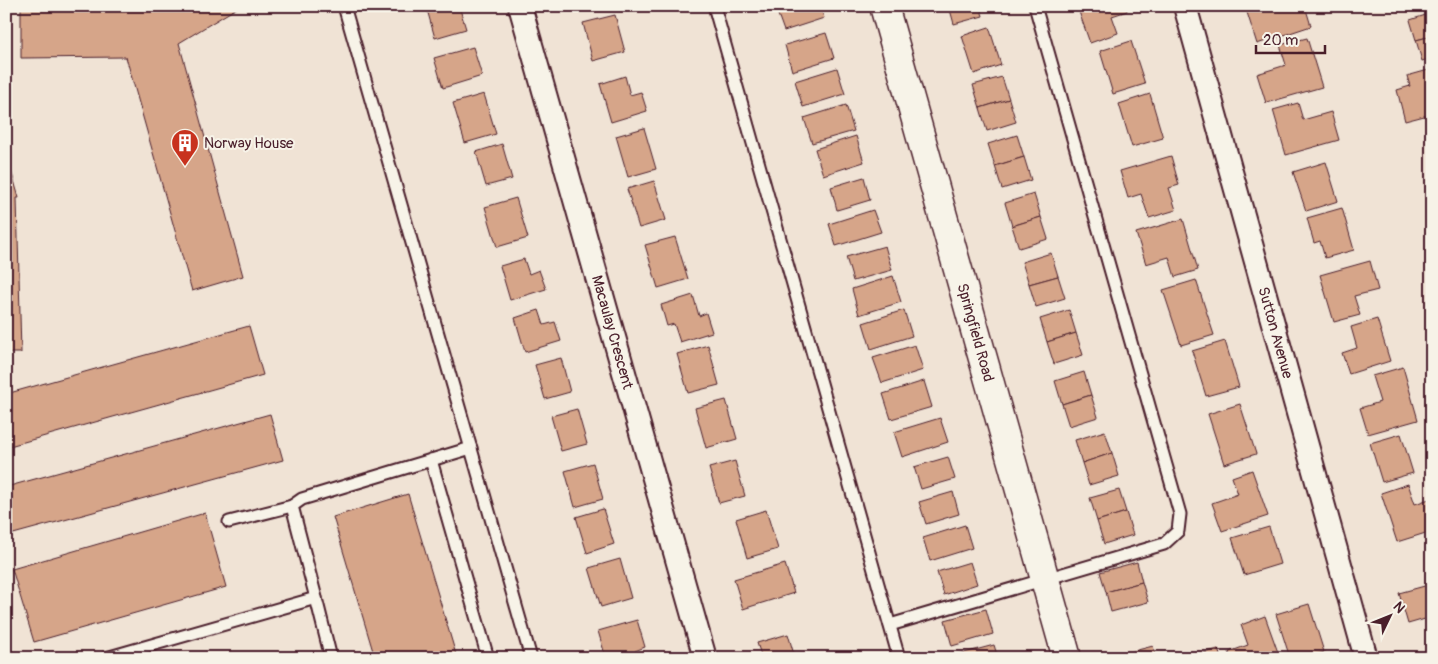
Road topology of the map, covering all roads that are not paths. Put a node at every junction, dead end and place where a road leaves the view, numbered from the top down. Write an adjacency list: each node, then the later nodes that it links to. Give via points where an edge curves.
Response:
1 (344, 6): 7 (lane)
2 (520, 6): 18 (street, Macaulay Crescent)
3 (714, 6): 13 (lane)
4 (884, 6): 11 (street, Springfield Road)
5 (1035, 6): 11 (lane, via 1180,514 1178,531 1164,544)
6 (1185, 6): 21 (street, Sutton Avenue)
7 (471, 448): 8 (lane); 17 (lane)
8 (431, 460): 9 (lane, via 302,499); 16 (lane)
9 (292, 506): 10 (lane); 12 (lane)
10 (229, 522)
11 (1045, 578): 13 (lane); 20 (street, Springfield Road)
12 (316, 598): 14 (lane); 15 (lane)
13 (890, 625): 19 (lane)
14 (106, 658)
15 (331, 658)
16 (488, 658)
17 (531, 658)
18 (705, 658)
19 (899, 658)
20 (1068, 658)
21 (1366, 658)

